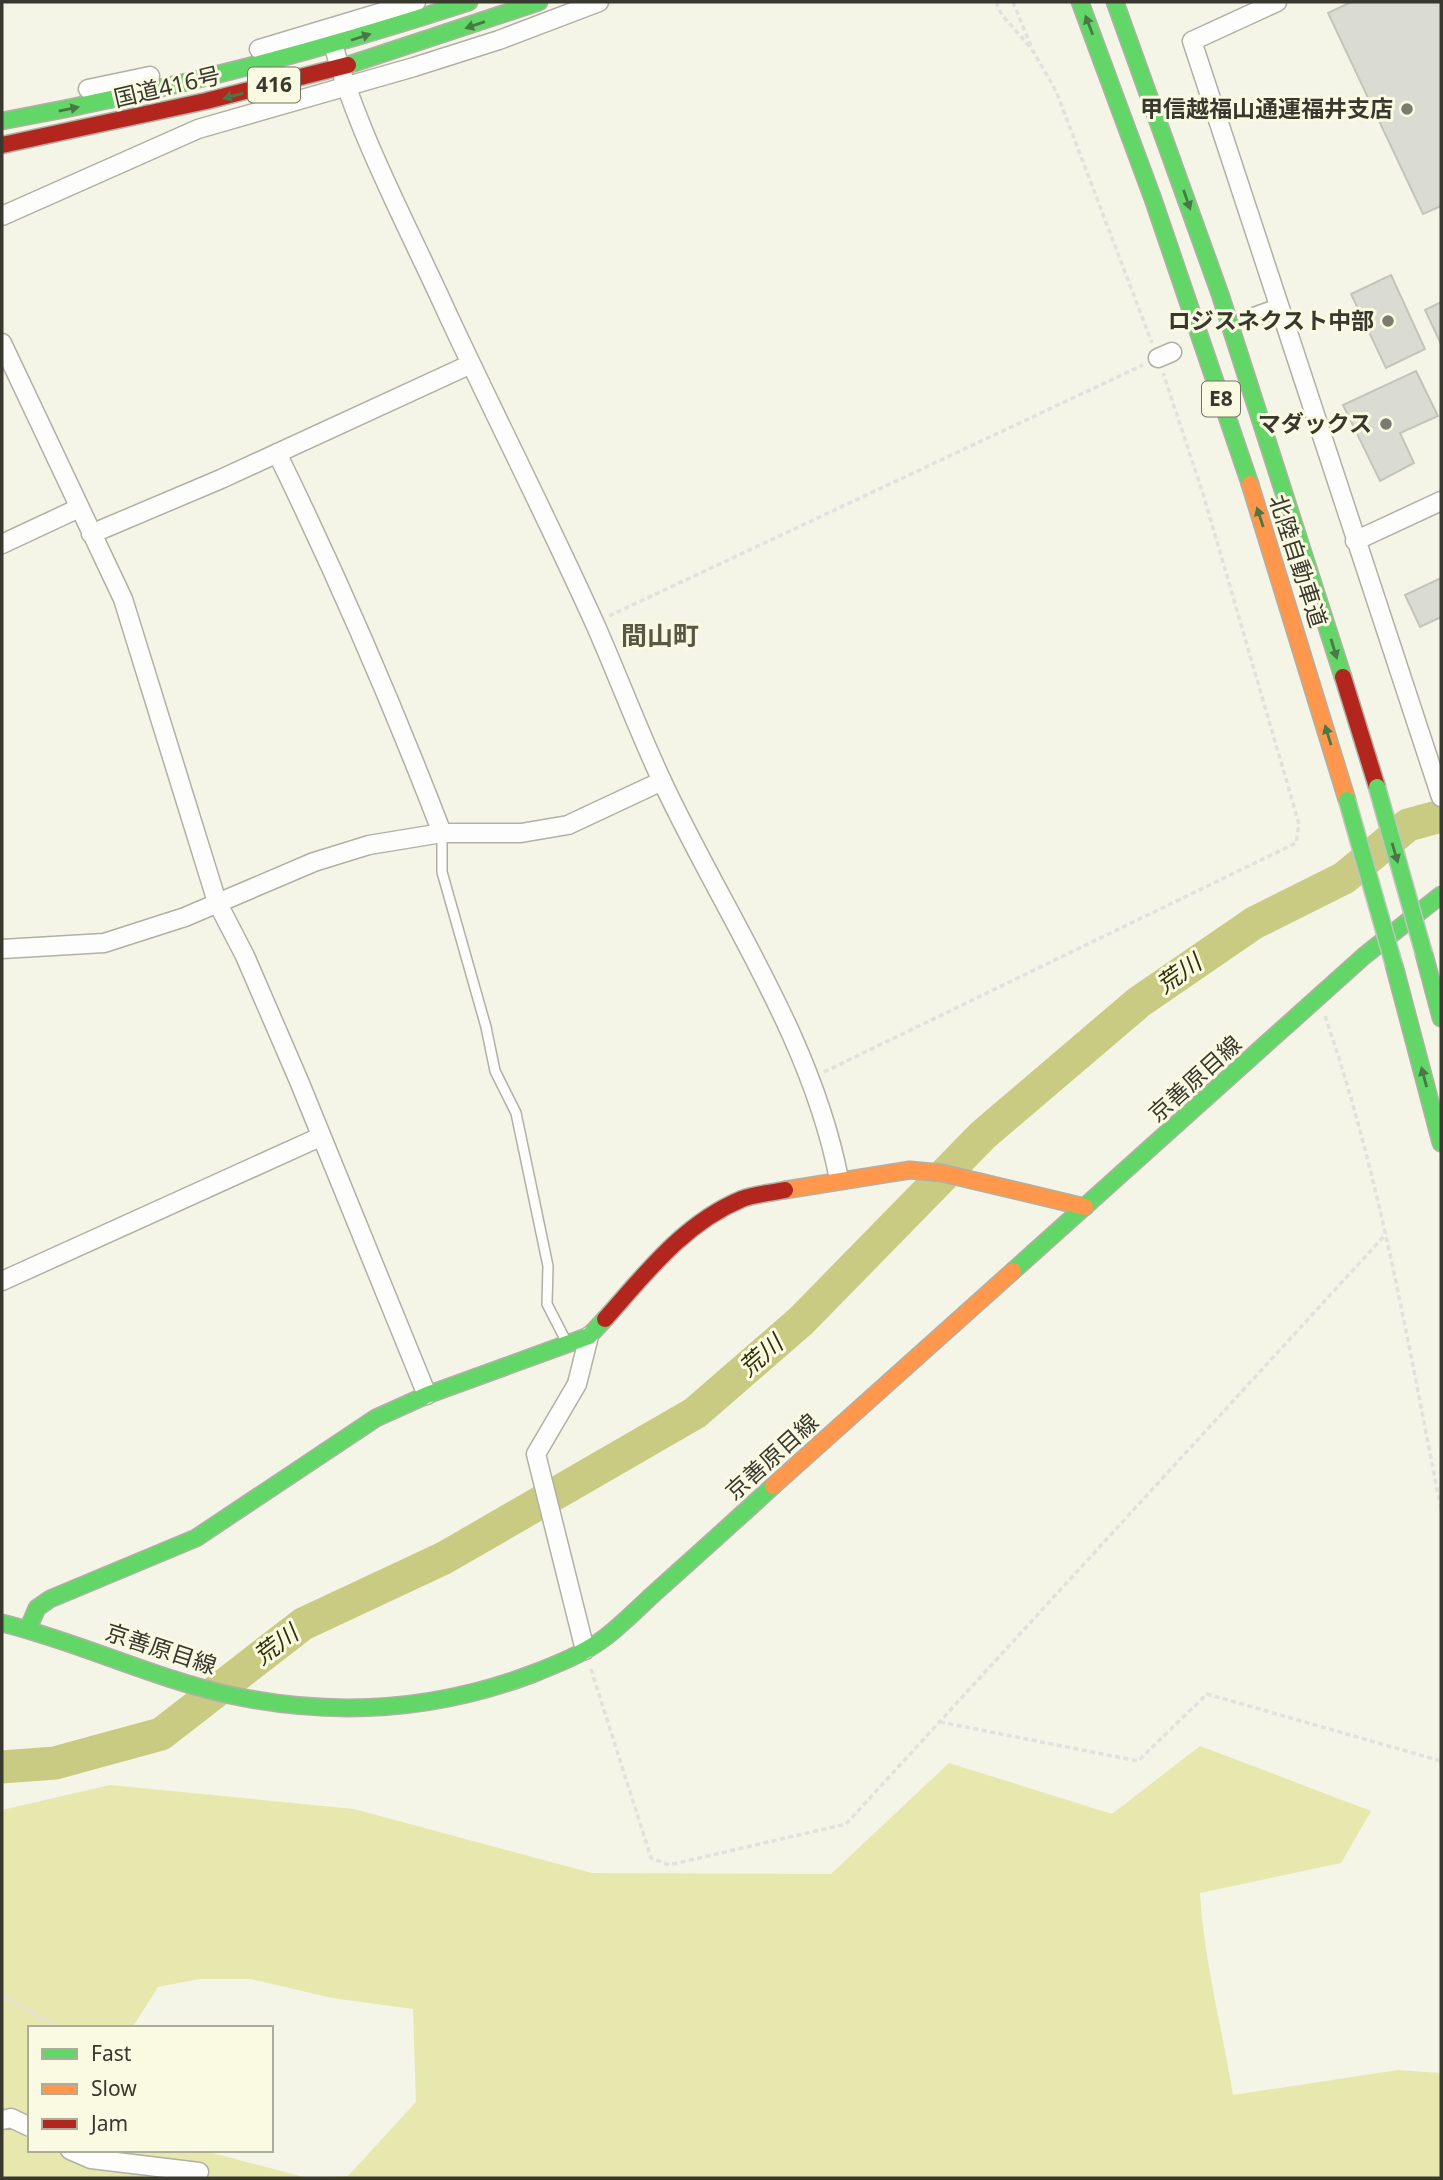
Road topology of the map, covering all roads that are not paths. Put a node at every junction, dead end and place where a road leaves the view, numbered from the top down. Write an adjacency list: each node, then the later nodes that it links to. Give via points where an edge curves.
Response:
1 (416, 2): 10 (street)
2 (469, 2): 10 (main road, 国道416号 / 416, one-way to 2)
3 (540, 2): 11 (main road, 国道416号 / 416, one-way to 11)
4 (599, 2): 12 (street, via 499,40)
5 (1062, 2): 19 (main road)
6 (1080, 2): 19 (main road, 北陸自動車道 / E8, one-way to 6)
7 (1115, 2): 15 (main road, 北陸自動車道)
8 (1123, 2): 15 (main road)
9 (1277, 2): 18 (street, via 1192,41)
10 (331, 37): 11 (street); 13 (street); 14 (main road, 国道416号 / 416, one-way to 10, via 183,85)
11 (340, 67): 12 (street); 16 (main road, 国道416号 / 416, one-way to 16, via 221,99)
12 (346, 86): 17 (street, via 198,129); 22 (street)
13 (2, 105)
14 (2, 121)
15 (1165, 136): 35 (main road, 北陸自動車道 / E8, one-way to 35, bridge, via 1291,509 1377,787)
16 (2, 145)
17 (2, 216)
18 (1279, 308): 20 (street); 27 (street)
19 (1193, 316): 37 (main road, 北陸自動車道 / E8, one-way to 19, bridge, via 1304,655)
20 (1254, 317)
21 (2, 343): 25 (street)
22 (471, 364): 23 (street); 29 (street, via 594,623)
23 (277, 453): 26 (street); 31 (street, via 346,595)
24 (1441, 500): 27 (street)
25 (79, 508): 26 (street); 28 (street)
26 (91, 534): 33 (street, via 123,599)
27 (1354, 541): 30 (street)
28 (2, 544)
29 (662, 781): 31 (street, via 568,825 521,833); 38 (street, via 758,965 810,1078)
30 (1441, 797)
31 (442, 833): 33 (street, via 369,845); 42 (lane, via 442,872 495,1071 516,1113 548,1266 547,1304)
32 (1441, 895): 39 (main road, 京善原目線, via 1364,956)
33 (217, 902): 34 (street, via 104,943); 36 (street, via 245,956)
34 (2, 949)
35 (1441, 1018)
36 (320, 1137): 40 (street); 43 (street)
37 (1441, 1143)
38 (839, 1179): 39 (main road, via 910,1170 942,1173); 41 (main road, via 745,1198 709,1215 676,1241)
39 (1085, 1207): 46 (main road, 京善原目線, via 602,1640)
40 (2, 1280)
41 (589, 1336): 42 (main road); 46 (street, via 577,1384 536,1454)
42 (568, 1346): 43 (main road)
43 (427, 1395): 45 (main road, via 376,1418 196,1538 50,1599 37,1608)
44 (2, 1623): 45 (main road, 京善原目線)
45 (28, 1629): 46 (main road, 京善原目線, via 247,1699 321,1710 415,1706 489,1689)
46 (585, 1650)
47 (2, 2120): 48 (street, via 11,2118)
48 (28, 2126)
49 (75, 2152): 50 (street)
50 (199, 2172)

